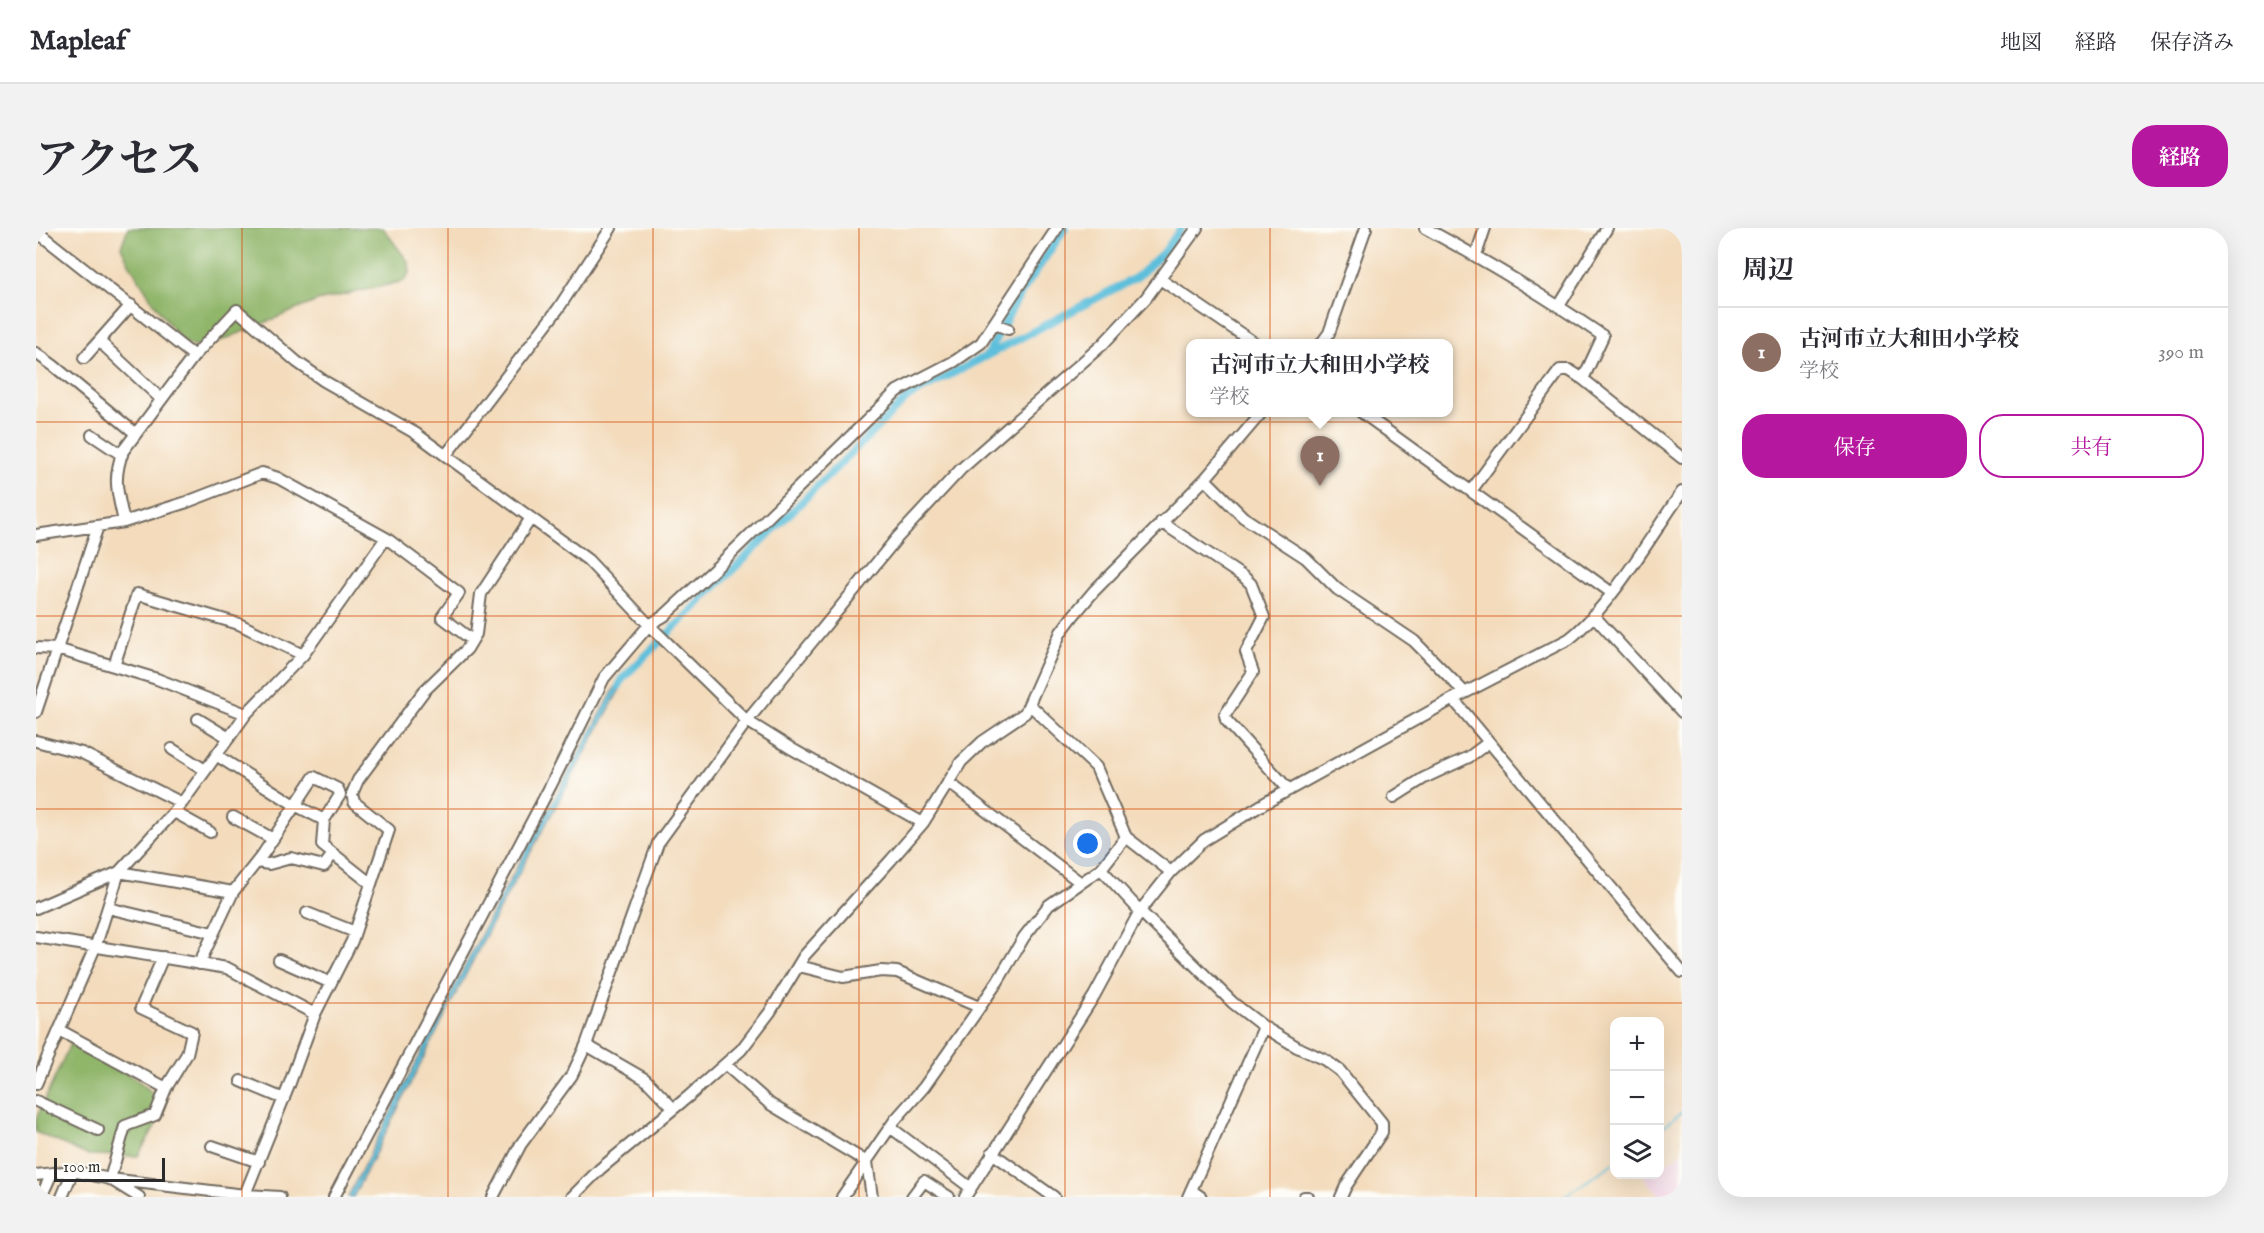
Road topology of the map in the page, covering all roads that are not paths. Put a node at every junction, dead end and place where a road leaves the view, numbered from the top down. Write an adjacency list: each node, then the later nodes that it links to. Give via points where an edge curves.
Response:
1 (610, 228): 28 (street, via 558,309)
2 (1057, 228): 13 (street)
3 (1197, 228): 10 (street)
4 (1366, 228): 16 (street)
5 (1425, 228): 9 (street)
6 (1485, 228): 9 (street)
7 (1607, 228): 12 (street)
8 (36, 231): 11 (street)
9 (1476, 255): 12 (street)
10 (1160, 279): 15 (street); 54 (street, via 1103,344 961,469 897,538)
11 (131, 304): 17 (street); 19 (street)
12 (1559, 306): 21 (street, via 1603,336)
13 (995, 324): 14 (street); 41 (street, via 981,343 955,361 897,391 718,566)
14 (1008, 328)
15 (1249, 339)
16 (1325, 339)
17 (99, 342): 20 (street); 22 (street)
18 (36, 353): 25 (street)
19 (194, 356): 22 (street); 28 (street, via 237,310 324,381)
20 (84, 358)
21 (1582, 379): 29 (street); 31 (street, via 1569,370 1560,370)
22 (161, 399): 25 (street)
23 (1258, 417): 30 (street)
24 (1368, 417): 31 (street)
25 (135, 433): 27 (street)
26 (92, 435): 27 (street)
27 (122, 455): 34 (street, via 116,485)
28 (446, 455): 33 (street)
29 (1682, 458)
30 (1205, 479): 35 (street); 47 (street, via 1243,517 1299,553 1337,589 1414,641)
31 (1470, 491): 39 (street)
32 (1682, 492): 39 (street)
33 (531, 518): 41 (street, via 588,560); 42 (street, via 481,594)
34 (124, 522): 36 (street); 38 (street, via 262,473)
35 (1161, 522): 49 (street, via 1094,591 1061,632); 62 (street, via 1251,584 1264,617 1246,652 1253,672 1225,715)
36 (98, 525): 37 (street); 44 (street)
37 (36, 535)
38 (386, 538): 42 (street, via 459,592 442,617); 45 (street)
39 (1612, 593): 40 (street)
40 (1593, 615): 47 (street, via 1569,639); 51 (street)
41 (649, 625): 54 (street); 124 (street, via 604,678)
42 (472, 640): 78 (street, via 424,691 358,780 352,794 354,802 389,830)
43 (36, 648): 44 (street)
44 (57, 649): 46 (street); 50 (street)
45 (303, 655): 46 (street, via 239,624 137,594); 52 (street)
46 (114, 666): 52 (street)
47 (1465, 693): 48 (street)
48 (1453, 699): 57 (street); 62 (street)
49 (1030, 705): 61 (street, via 1021,718 982,742 961,762); 71 (street, via 1096,767)
50 (36, 712)
51 (1682, 712)
52 (246, 714): 55 (street)
53 (198, 718): 55 (street)
54 (747, 721): 69 (street); 99 (street, via 658,843)
55 (228, 738): 59 (street)
56 (36, 741): 64 (street, via 82,753)
57 (1489, 742): 63 (street); 93 (street)
58 (172, 750): 60 (street)
59 (216, 755): 60 (street); 65 (street)
60 (205, 770): 64 (street)
61 (948, 782): 69 (street); 79 (street)
62 (1289, 790): 77 (street, via 1204,840)
63 (1394, 797)
64 (182, 803): 66 (street)
65 (295, 805): 68 (street); 68 (street, via 314,777 338,789 340,795); 72 (street)
66 (174, 812): 70 (street); 76 (street)
67 (233, 817): 72 (street)
68 (324, 820): 73 (street, via 322,845)
69 (922, 823): 92 (street, via 819,938)
70 (210, 832)
71 (1126, 837): 75 (street); 77 (street)
72 (273, 838): 74 (street)
73 (333, 854): 74 (street, via 324,866 291,858 269,864); 78 (street)
74 (256, 862): 80 (street)
75 (1101, 869): 79 (street); 83 (street)
76 (119, 872): 80 (street); 81 (street); 82 (street)
77 (1171, 872): 83 (street)
78 (370, 883): 85 (street)
79 (1081, 883): 95 (street, via 1049,905)
80 (233, 892): 86 (street)
81 (36, 908)
82 (108, 908): 86 (street); 88 (street)
83 (1140, 911): 97 (street, via 1233,1003); 110 (street, via 1094,996)
84 (308, 913): 85 (street)
85 (355, 932): 94 (street)
86 (213, 933): 91 (street)
87 (36, 937): 88 (street)
88 (96, 945): 89 (street); 98 (street)
89 (164, 957): 91 (street); 103 (street, via 141,1008 192,1032 187,1054)
90 (279, 960): 94 (street)
91 (199, 964): 96 (street, via 227,968)
92 (799, 966): 95 (street, via 843,976 897,972); 100 (street, via 770,1012)
93 (1680, 970)
94 (331, 983): 96 (street)
95 (980, 1007): 107 (street, via 924,1087)
96 (315, 1014): 104 (street)
97 (1264, 1027): 118 (street); 133 (street, via 1332,1064 1382,1123 1382,1132)
98 (59, 1030): 102 (street); 103 (street)
99 (586, 1045): 106 (street, via 645,1079); 125 (street, via 572,1075 521,1144)
100 (726, 1065): 106 (street); 112 (street, via 770,1104)
101 (241, 1081): 104 (street)
102 (36, 1084)
103 (166, 1088): 116 (street, via 154,1115 125,1126)
104 (284, 1099): 111 (street)
105 (36, 1101): 108 (street)
106 (673, 1108): 126 (street)
107 (890, 1127): 112 (street); 117 (street)
108 (98, 1130)
109 (212, 1146): 111 (street)
110 (992, 1153): 117 (street); 131 (street)
111 (259, 1162): 119 (street)
112 (867, 1162): 127 (street); 128 (street)
113 (73, 1171): 114 (street); 116 (street); 121 (street)
114 (52, 1173): 115 (street); 120 (street)
115 (36, 1175)
116 (110, 1179): 119 (street); 122 (street)
117 (968, 1192)
118 (1189, 1193): 132 (street)
119 (244, 1196): 123 (street)
120 (41, 1197)
121 (62, 1197)
122 (139, 1197)
123 (280, 1197)
124 (334, 1197)
125 (493, 1197)
126 (572, 1197)
127 (842, 1197)
128 (873, 1197)
129 (912, 1197): 130 (street, via 924,1180)
130 (949, 1197)
131 (1054, 1197)
132 (1201, 1197)
133 (1341, 1197)

